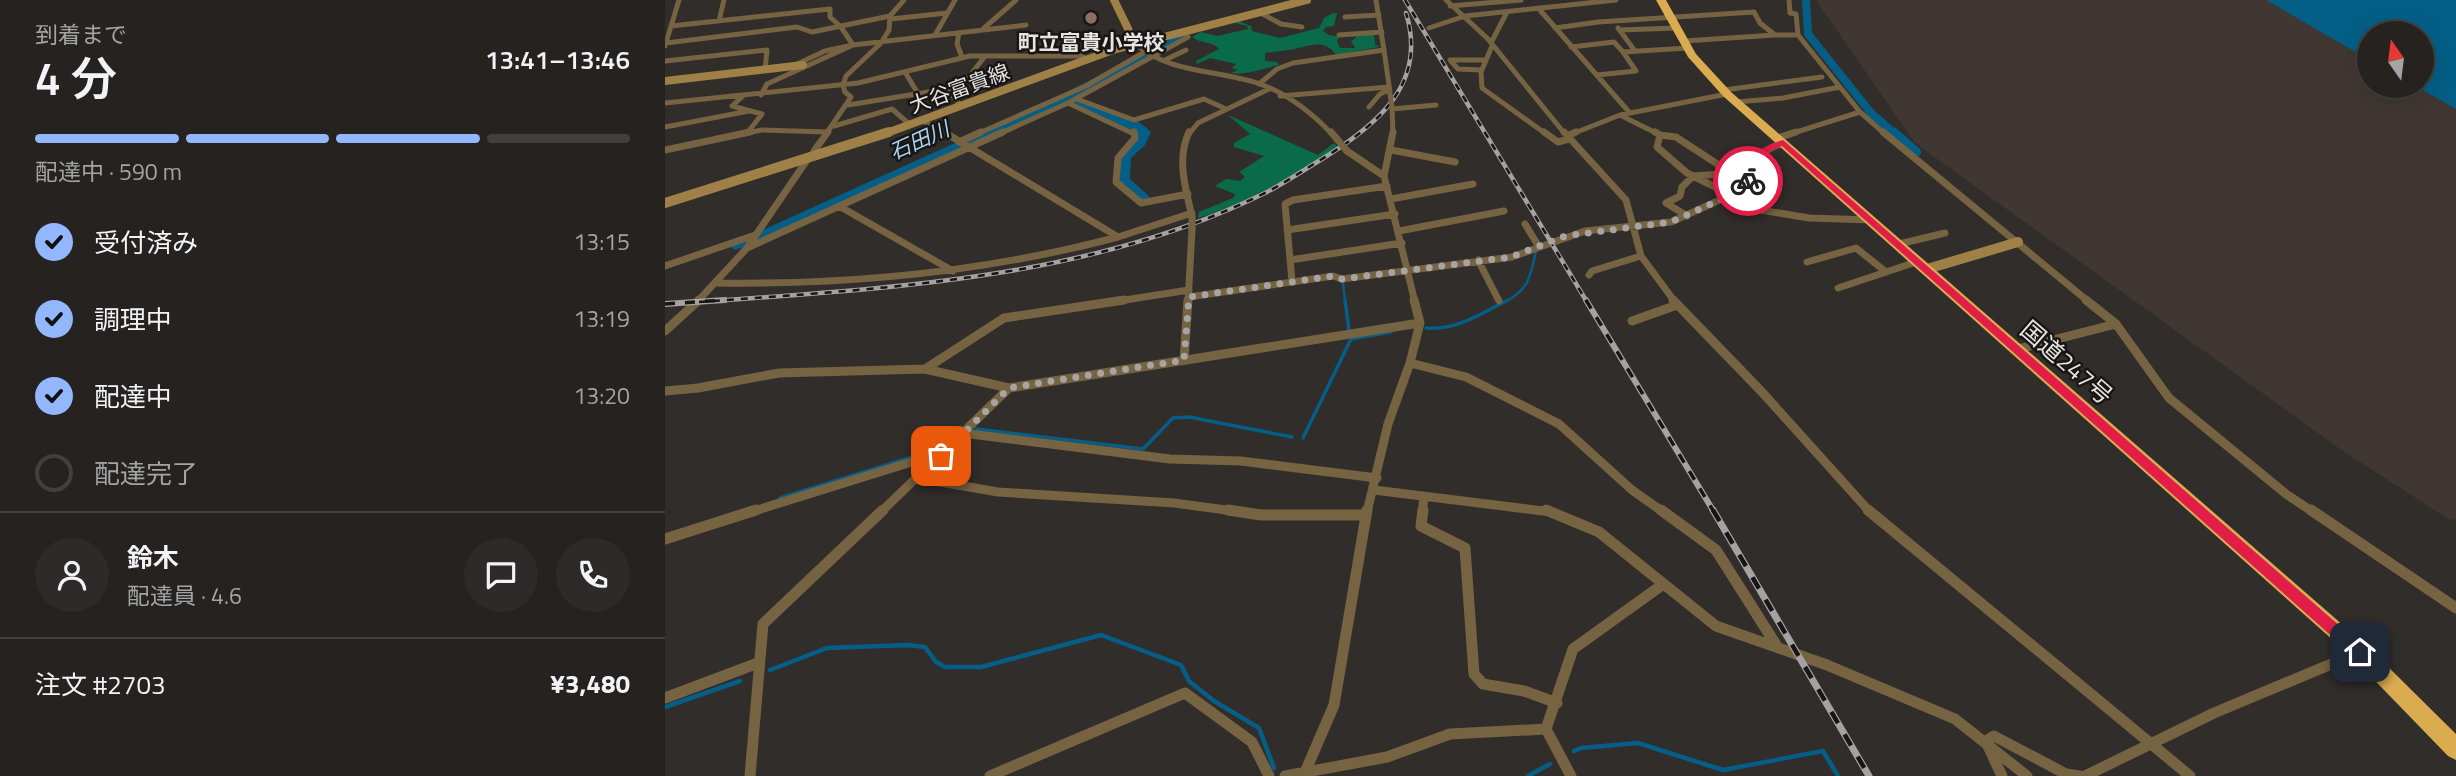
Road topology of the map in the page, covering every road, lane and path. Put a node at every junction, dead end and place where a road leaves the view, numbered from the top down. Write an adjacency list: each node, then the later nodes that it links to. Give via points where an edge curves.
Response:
1 (679, 0): 34 (street)
2 (724, 0): 26 (street)
3 (904, 0): 25 (street)
4 (955, 0): 21 (street)
5 (1016, 0): 35 (street)
6 (1114, 0): 47 (main road)
7 (1280, 0): 17 (street)
8 (1307, 0): 17 (main road, 大谷富貴線)
9 (1376, 0): 22 (street)
10 (1521, 0): 15 (street)
11 (1528, 0): 18 (street)
12 (1616, 0): 16 (street)
13 (1661, 0): 39 (highway, 国道247号)
14 (1789, 0): 40 (street)
15 (1448, 3): 24 (street)
16 (1578, 3): 18 (street); 28 (street)
17 (1290, 5): 19 (main road, 大谷富貴線)
18 (1537, 9): 20 (street); 33 (street)
19 (1259, 12): 31 (street, via 1281,24); 47 (main road, 大谷富貴線)
20 (1507, 12): 24 (street); 48 (street)
21 (947, 13): 25 (street); 41 (street)
22 (1379, 15): 23 (street); 37 (street)
23 (1345, 17)
24 (1461, 17): 32 (street); 48 (street)
25 (890, 18): 30 (street); 46 (street)
26 (719, 21): 30 (street, via 830,9 829,17); 34 (street)
27 (1613, 21): 28 (street); 36 (street); 39 (street)
28 (1598, 22): 33 (street)
29 (1026, 25): 35 (street)
30 (842, 27): 49 (street, via 812,32 797,27); 50 (street)
31 (1302, 27)
32 (1429, 27)
33 (1555, 28): 52 (street)
34 (669, 30): 49 (street)
35 (982, 30): 38 (street)
36 (1620, 30): 39 (street); 55 (street)
37 (1382, 32): 42 (street); 54 (street)
38 (960, 33): 41 (street); 59 (street, via 957,44)
39 (1680, 34): 43 (street); 43 (street, via 1754,12); 55 (street); 81 (highway, 国道247号)
40 (1798, 34): 43 (street); 75 (street)
41 (936, 35): 46 (street)
42 (1339, 35)
43 (1775, 35)
44 (1188, 37): 60 (street)
45 (1107, 42): 51 (street)
46 (881, 43): 50 (street); 74 (street, via 846,76)
47 (1135, 43): 51 (main road, 大谷富貴線); 57 (street)
48 (1492, 44): 63 (street); 104 (street)
49 (666, 45)
50 (853, 45): 66 (street, via 825,51); 80 (street, via 767,84)
51 (1122, 47): 61 (main road, 大谷富貴線)
52 (1571, 47): 56 (street, via 1614,42); 70 (street)
53 (1186, 50): 62 (street)
54 (1384, 50): 73 (street, via 1293,63); 78 (street)
55 (1635, 51): 56 (street)
56 (1623, 52): 70 (street, via 1636,71)
57 (1143, 53): 60 (street); 106 (street, via 1086,86)
58 (985, 56): 59 (street); 61 (street); 76 (street, via 969,77)
59 (962, 57): 69 (street)
60 (1151, 57): 62 (street); 84 (street)
61 (1087, 59): 89 (main road, 大谷富貴線)
62 (1165, 60): 73 (street)
63 (1485, 60): 68 (street); 68 (street, via 1450,60 1458,69)
64 (665, 61): 67 (street, via 767,50)
65 (803, 65): 66 (main road)
66 (791, 67): 67 (main road)
67 (765, 70): 72 (main road)
68 (1482, 70): 104 (street, via 1482,87 1490,97 1558,142)
69 (905, 72): 74 (street); 79 (street)
70 (1597, 75): 94 (street)
71 (1822, 77): 81 (street)
72 (665, 81)
73 (1259, 84): 77 (street)
74 (843, 85): 80 (street); 87 (street, via 851,97)
75 (1840, 87): 81 (street, via 1783,98); 95 (street)
76 (947, 89): 79 (street); 89 (street)
77 (1269, 89): 83 (street); 92 (street)
78 (1389, 90): 83 (street); 90 (street); 91 (street, bridge)
79 (917, 92): 87 (street)
80 (761, 95): 82 (street)
81 (1729, 95): 94 (street); 105 (highway, 国道247号)
82 (743, 96): 85 (street); 93 (street, via 732,106)
83 (1280, 96): 114 (street, bridge, via 1319,119 1347,151)
84 (1077, 99): 86 (street); 92 (street, via 1134,120 1204,99)
85 (665, 103)
86 (1068, 103): 107 (street); 118 (street, via 1134,132 1135,138 1118,158 1116,182 1141,203)
87 (848, 105): 99 (street)
88 (1436, 105): 91 (street)
89 (961, 106): 97 (main road, 大谷富貴線)
90 (1369, 107)
91 (1392, 108): 109 (street)
92 (1226, 109): 118 (street, via 1198,122 1184,140 1182,162)
93 (749, 111): 100 (street); 101 (street, via 762,114)
94 (1629, 112): 96 (street)
95 (1860, 112): 105 (street); 136 (street)
96 (1620, 115): 103 (street); 104 (street)
97 (923, 121): 106 (street); 110 (main road, 大谷富貴線)
98 (908, 123): 99 (street, via 893,109)
99 (835, 126): 102 (street)
100 (665, 127)
101 (748, 132): 102 (street); 108 (street)
102 (827, 132): 110 (street)
103 (1660, 135): 113 (street, via 1676,137); 115 (street, via 1657,147)
104 (1568, 137): 130 (street, via 1626,200)
105 (1781, 140): 112 (street); 128 (highway, 国道247号)
106 (960, 142): 107 (street)
107 (970, 147): 122 (street); 135 (street)
108 (665, 150)
109 (1391, 150): 111 (street); 114 (street)
110 (810, 158): 121 (main road, 大谷富貴線); 134 (street)
111 (1455, 162)
112 (1749, 167): 113 (street); 119 (street, via 1748,182)
113 (1731, 173): 115 (street)
114 (1384, 176): 117 (street)
115 (1693, 176): 119 (street); 127 (street, via 1680,196 1666,202)
116 (1473, 184): 120 (street)
117 (1387, 186): 120 (street); 131 (street, via 1293,200 1285,204)
118 (1188, 194): 126 (street)
119 (1731, 195): 127 (street)
120 (1391, 199): 125 (street)
121 (665, 203)
122 (839, 206): 139 (street); 148 (street)
123 (1748, 208): 128 (street, via 1790,218)
124 (1504, 211): 132 (street)
125 (1395, 214): 131 (street); 132 (street)
126 (1192, 215): 135 (street); 154 (street, bridge)
127 (1687, 216): 130 (street)
128 (1871, 220): 138 (highway, 国道247号)
129 (1525, 224): 140 (street)
130 (1635, 227): 140 (street, via 1585,231); 141 (street)
131 (1287, 230): 142 (street)
132 (1399, 231): 137 (street)
133 (1945, 233): 138 (street)
134 (755, 235): 139 (street); 146 (street)
135 (1118, 237): 148 (street, via 1040,257)
136 (2018, 242): 145 (main road); 159 (street)
137 (1402, 243): 142 (street); 147 (street)
138 (1899, 244): 145 (highway, 国道247号)
139 (748, 246): 152 (street)
140 (1539, 247): 143 (street, via 1511,257)
141 (1641, 256): 150 (street); 156 (street)
142 (1290, 260): 151 (street)
143 (1478, 260): 147 (street); 155 (street)
144 (1807, 262): 149 (street, via 1856,248)
145 (1923, 265): 149 (street); 161 (highway, 国道247号)
146 (665, 266)
147 (1408, 270): 151 (street); 158 (street)
148 (953, 271): 152 (street, via 838,284)
149 (1886, 272): 153 (street)
150 (1589, 275)
151 (1292, 281): 154 (street)
152 (717, 283): 160 (street)
153 (1838, 288)
154 (1189, 294): 162 (street); 164 (street, via 1004,318)
155 (1499, 301)
156 (1677, 305): 157 (street); 184 (street, via 1863,506)
157 (1632, 321)
158 (1420, 323): 162 (street); 163 (street)
159 (2116, 324): 161 (street); 176 (street, via 2169,398 2286,494)
160 (665, 331)
161 (2018, 349): 178 (highway, 国道247号)
162 (1184, 360): 165 (street)
163 (1410, 363): 170 (street, via 1388,424); 177 (street, via 1466,377 1559,424 1632,490 1716,550)
164 (925, 369): 165 (street); 166 (street, via 779,373)
165 (1009, 388): 167 (street)
166 (665, 391)
167 (962, 433): 168 (street); 170 (street)
168 (941, 456): 169 (street); 174 (street)
169 (917, 478): 173 (street, via 998,492 1185,504 1261,514); 179 (street, via 763,624)
170 (1377, 478): 171 (street)
171 (1374, 490): 172 (street); 173 (street)
172 (1424, 498): 175 (street, via 1542,509 1599,532); 181 (street, via 1421,526 1465,548 1474,674 1483,684)
173 (1366, 515): 186 (street, via 1334,705)
174 (665, 539)
175 (1662, 585): 177 (street, via 1716,626); 181 (street, via 1573,649)
176 (2456, 608)
177 (1778, 648): 183 (street, via 1955,719)
178 (2360, 652): 184 (street); 185 (highway, 国道247号)
179 (758, 663): 180 (street); 187 (street)
180 (665, 698)
181 (1557, 703): 182 (street)
182 (1546, 729): 186 (street, via 1450,734 1387,757); 191 (street)
183 (1986, 741): 192 (street); 193 (street); 194 (street, via 1994,736 2066,774)
184 (2150, 743): 194 (street); 195 (street)
185 (2456, 749)
186 (1306, 770): 190 (street)
187 (750, 776)
188 (990, 776): 189 (street, via 1185,693 1252,742)
189 (1269, 776)
190 (1285, 776)
191 (1571, 776)
192 (2002, 776)
193 (2027, 776)
194 (2082, 776)
195 (2190, 776)

